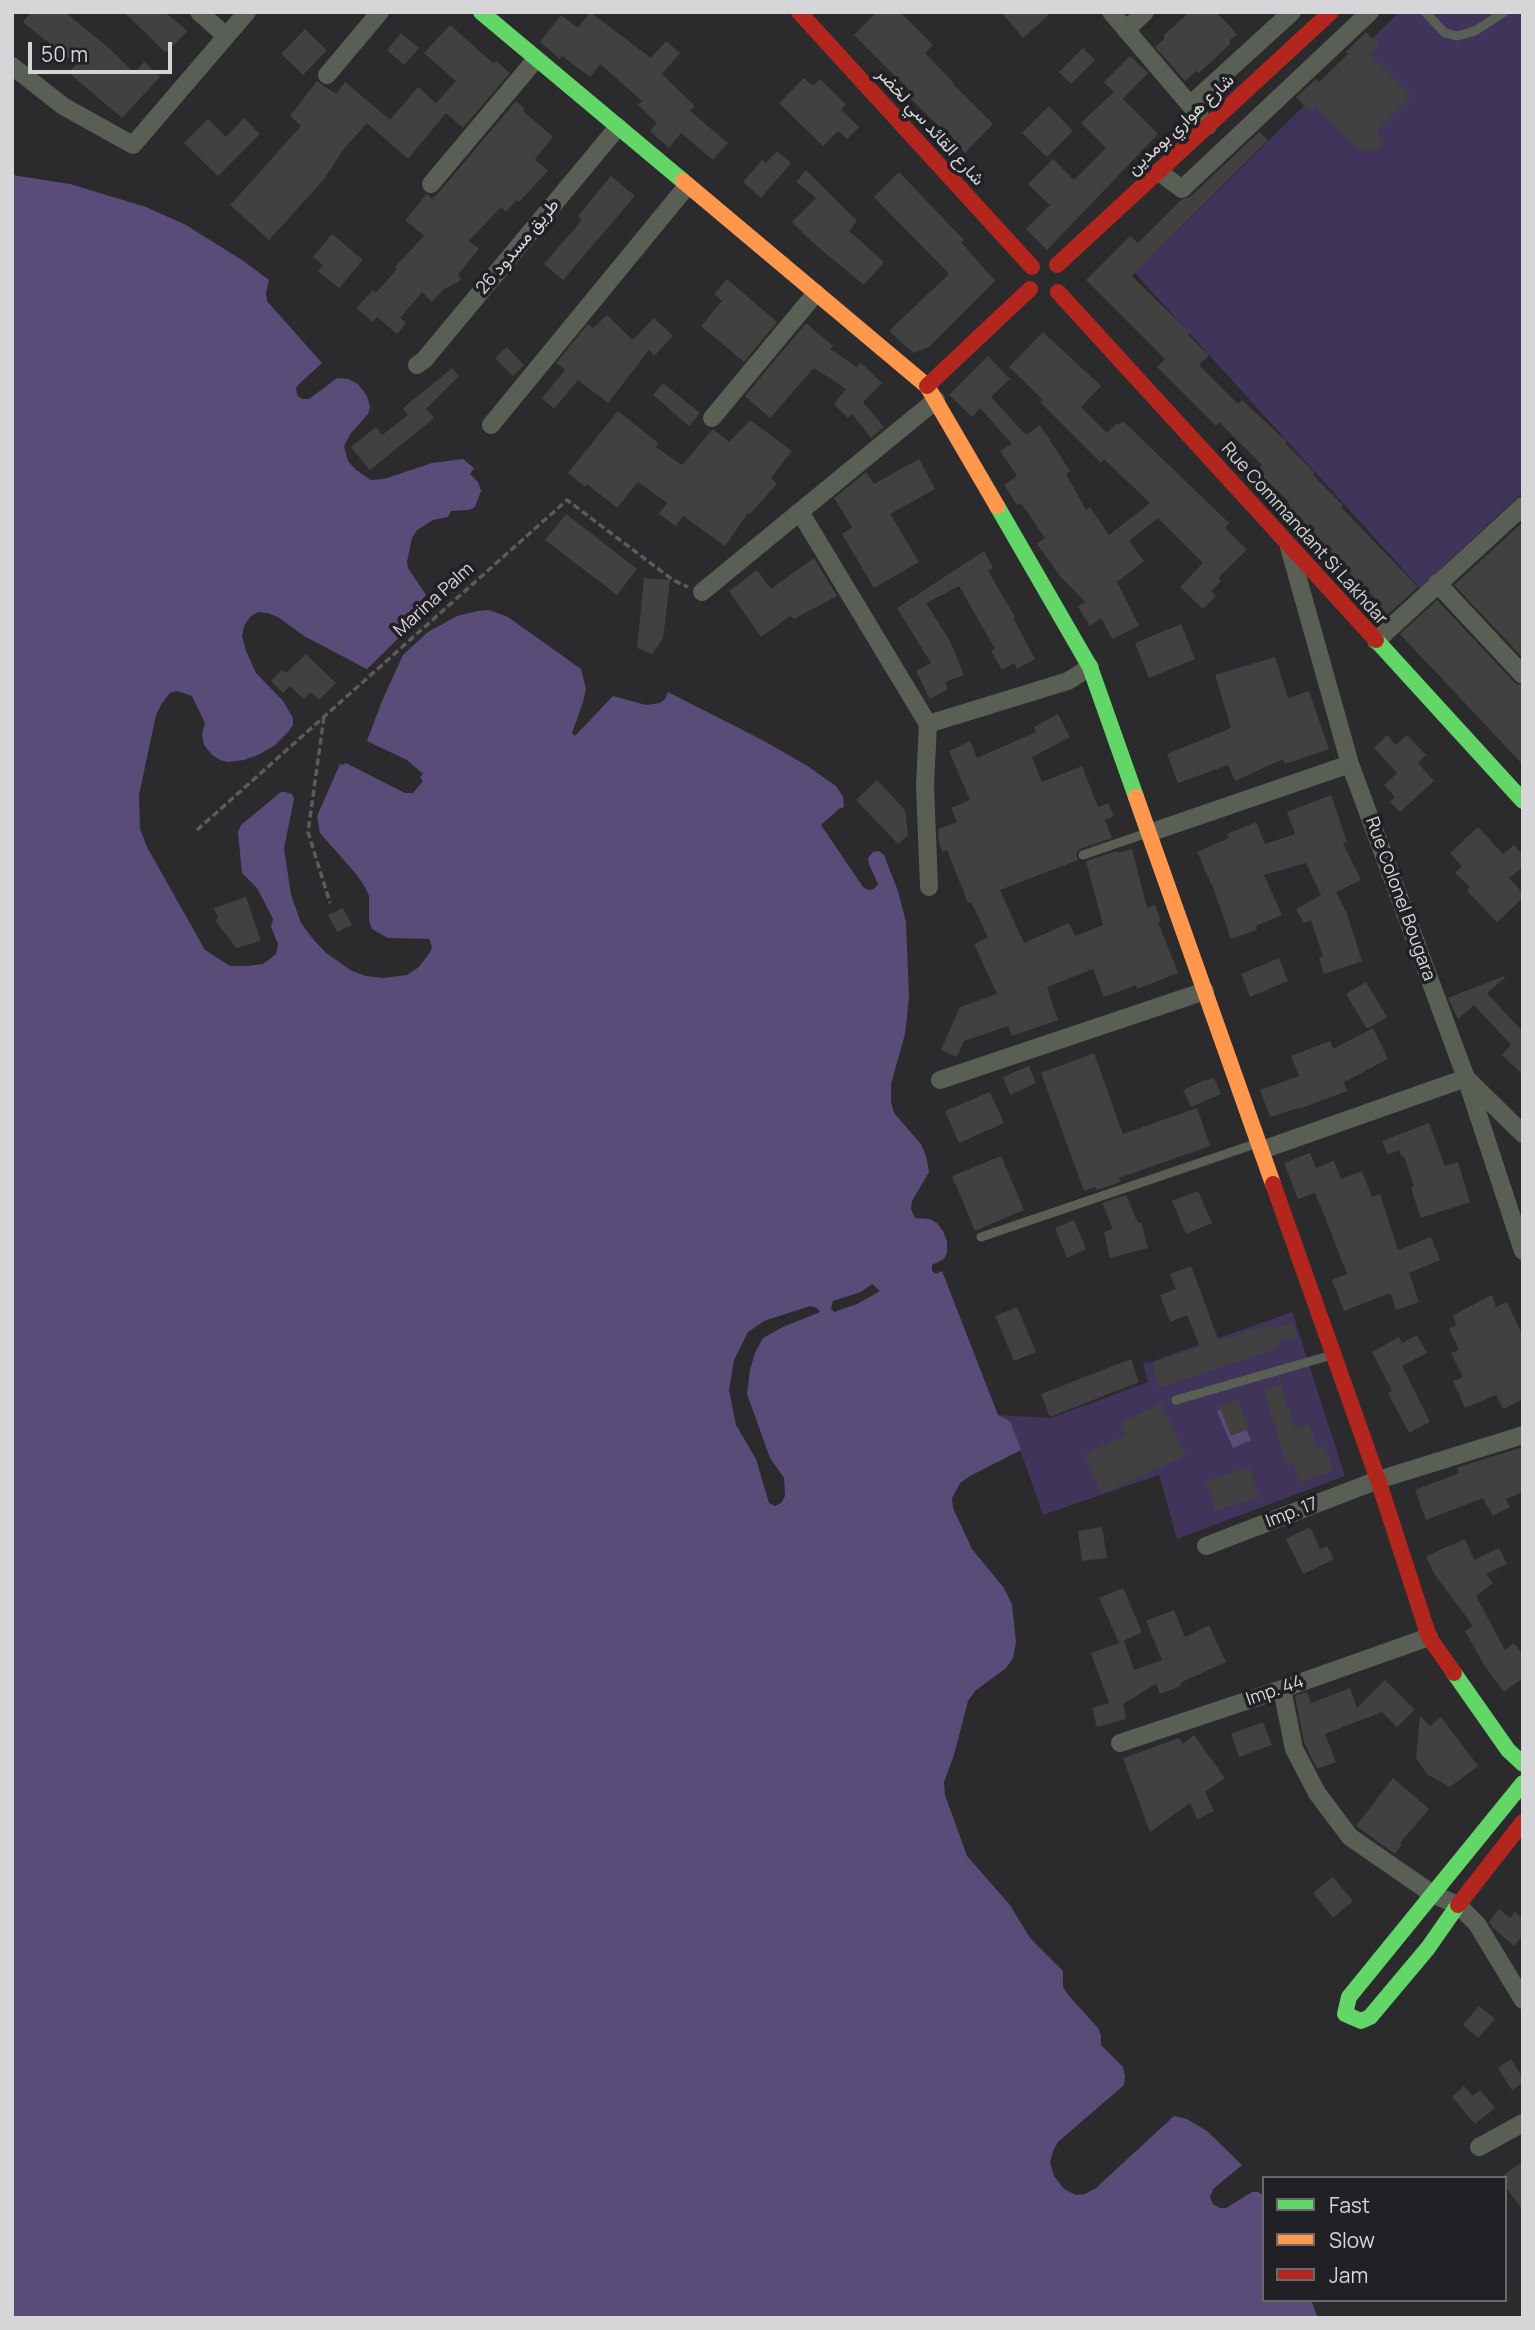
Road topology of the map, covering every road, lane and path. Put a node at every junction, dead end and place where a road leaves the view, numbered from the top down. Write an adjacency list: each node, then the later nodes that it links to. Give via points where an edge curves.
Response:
1 (198, 12): 14 (street)
2 (247, 12): 14 (street)
3 (380, 12): 17 (street)
4 (481, 12): 15 (street)
5 (799, 12): 25 (street, شارع القائد سي لخضر)
6 (1111, 12): 13 (street)
7 (1145, 12): 13 (street)
8 (1292, 12): 18 (street)
9 (1331, 12): 19 (street, شارع هواري بومدين)
10 (1370, 12): 21 (street, via 1182,189)
11 (1425, 12): 12 (lane, via 1445,33 1457,36 1475,31)
12 (1504, 12)
13 (1126, 30): 18 (street)
14 (226, 36): 16 (street, via 134,145 62,106)
15 (536, 59): 20 (street); 22 (street)
16 (12, 66)
17 (327, 75)
18 (1190, 105): 19 (street)
19 (1208, 126): 21 (street, شارع هواري بومدين)
20 (618, 127): 23 (street); 29 (street, طريق مسدود 26)
21 (1159, 172): 24 (street, شارع هواري بومدين)
22 (431, 184)
23 (687, 186): 28 (street); 32 (street)
24 (1057, 265): 25 (street, via 1044,261); 27 (street, via 1063,278)
25 (1032, 267): 26 (street, via 1027,278)
26 (1030, 289): 27 (street, via 1046,297); 30 (street)
27 (1058, 292): 35 (street, Rue Commandant Si Lakhdar)
28 (816, 293): 30 (street); 31 (street)
29 (417, 365)
30 (932, 393): 33 (street); 39 (street)
31 (712, 418)
32 (491, 425)
33 (800, 512): 37 (street); 42 (street)
34 (1521, 512): 36 (street)
35 (1288, 544): 38 (street, Rue Commandant Si Lakhdar); 43 (street, Rue Colonel Bougara)
36 (1437, 583): 38 (street); 40 (street)
37 (702, 592): 41 (path, Marina Palm, via 673,580 567,500)
38 (1376, 640): 44 (street, Rue Commandant Si Lakhdar)
39 (1090, 667): 42 (street, via 1068,681); 46 (street)
40 (1523, 675)
41 (324, 717): 45 (path, Marina Palm); 49 (path, via 308,832)
42 (928, 724): 48 (street)
43 (1350, 764): 46 (street); 51 (street, Rue Colonel Bougara)
44 (1523, 801)
45 (197, 830)
46 (1149, 833): 47 (lane); 50 (street)
47 (1083, 856)
48 (929, 887)
49 (330, 903)
50 (1205, 991): 52 (street); 54 (street)
51 (1466, 1078): 53 (street); 54 (street); 56 (street, Rue Colonel Bougara)
52 (940, 1080)
53 (1523, 1134)
54 (1261, 1147): 55 (lane); 57 (street)
55 (981, 1237)
56 (1523, 1251)
57 (1334, 1354): 58 (lane); 60 (street)
58 (1176, 1400)
59 (1523, 1435): 60 (street, Imp. 17)
60 (1378, 1480): 61 (street, Imp. 17); 62 (street)
61 (1206, 1546)
62 (1429, 1637): 63 (street, Imp. 44); 65 (street, via 1508,1750)
63 (1282, 1689): 64 (street, Imp. 44); 68 (street, via 1294,1749 1317,1793 1350,1837)
64 (1120, 1743)
65 (1523, 1764)
66 (1523, 1783): 68 (street)
67 (1523, 1822): 69 (street)
68 (1434, 1895): 69 (street); 69 (street, via 1346,2001 1349,2018 1361,2021 1370,2017)
69 (1458, 1905): 70 (street, via 1477,1924)
70 (1523, 2000)
71 (1523, 2123): 72 (street)
72 (1479, 2147)

